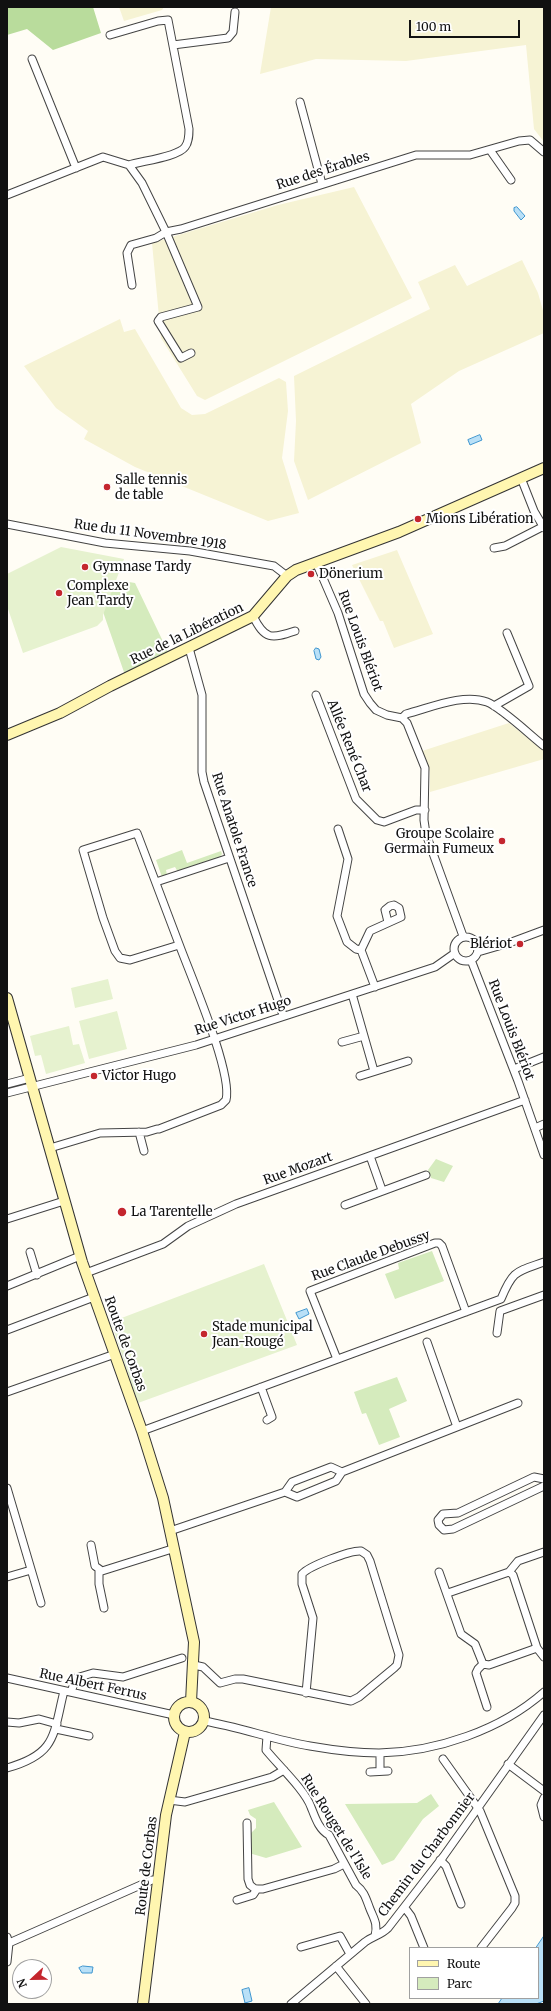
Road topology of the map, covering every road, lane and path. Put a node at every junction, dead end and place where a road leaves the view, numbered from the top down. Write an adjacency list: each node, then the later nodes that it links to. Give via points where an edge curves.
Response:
1 (235, 12): 3 (street, via 233,32 228,38)
2 (110, 35): 3 (street, via 168,20)
3 (173, 45): 8 (street, via 189,129 188,140 185,148 177,153)
4 (32, 59): 9 (street)
5 (300, 102): 11 (street)
6 (490, 150): 7 (street, Rue des Érables, via 530,140); 10 (street); 11 (street, Rue des Érables, via 470,155 416,154)
7 (544, 152)
8 (129, 164): 9 (street, via 104,156); 13 (street, via 142,183)
9 (76, 168): 12 (street)
10 (511, 180)
11 (322, 184): 13 (street, Rue des Érables, via 181,230)
12 (7, 195)
13 (166, 232): 14 (street, Rue des Érables, via 156,238 131,245 128,249); 15 (street, via 198,307 161,317 158,321 181,358)
14 (132, 285)
15 (191, 353)
16 (544, 468): 17 (street, Rue de la Libération)
17 (521, 478): 19 (street, via 534,511); 21 (street, Rue de la Libération, via 399,532)
18 (7, 524): 22 (street, Rue du 11 Novembre 1918, via 105,543 190,551 274,566)
19 (544, 527): 20 (street, via 505,546)
20 (494, 548)
21 (316, 562): 22 (street, Rue de la Libération); 29 (street, Rue Louis Blériot, via 338,613 364,694 376,710)
22 (287, 576): 23 (street, Rue de la Libération)
23 (253, 616): 24 (street, via 260,629 275,638); 26 (street, Rue de la Libération)
24 (295, 631)
25 (507, 633): 28 (street, via 529,686)
26 (189, 648): 30 (street, Rue de la Libération, via 60,713); 34 (street, Rue Anatole France, via 202,695 202,772)
27 (316, 695): 32 (street, Allée René Char, via 356,799 377,820 384,822 416,810)
28 (494, 706): 29 (street, via 480,700 459,700 406,714); 31 (street)
29 (402, 718): 32 (street, via 425,768)
30 (7, 735)
31 (544, 746)
32 (424, 810): 38 (street, via 426,834)
33 (338, 829): 42 (street, via 348,859 337,916 347,942)
34 (229, 858): 35 (street); 49 (street, Rue Anatole France)
35 (156, 882): 40 (street); 40 (street, via 137,833 83,850 105,924 120,958 130,960)
36 (388, 922): 42 (street, via 370,931)
37 (544, 930): 41 (street)
38 (463, 936): 39 (street); 44 (street, via 455,943)
39 (477, 943): 41 (street); 43 (street)
40 (180, 946): 52 (street)
41 (494, 948): 43 (street)
42 (361, 950): 46 (street)
43 (478, 952): 45 (street)
44 (455, 953): 45 (street, via 465,961); 46 (street, Rue Victor Hugo, via 435,967)
45 (471, 960): 56 (street, Rue Louis Blériot)
46 (375, 987): 47 (street, Rue Victor Hugo)
47 (352, 994): 49 (street, Rue Victor Hugo); 51 (street)
48 (7, 998): 50 (street, Route de Corbas)
49 (283, 1015): 52 (street, Rue Victor Hugo)
50 (10, 1022): 59 (street, Route de Corbas)
51 (364, 1036): 53 (street); 57 (street)
52 (214, 1038): 59 (street, Rue Victor Hugo, via 157,1055); 65 (street, via 227,1085 226,1100 214,1108 158,1129)
53 (342, 1042)
54 (544, 1057): 56 (street)
55 (408, 1061): 57 (street)
56 (514, 1069): 62 (street, Rue Louis Blériot)
57 (374, 1071): 58 (street)
58 (360, 1076)
59 (32, 1082): 60 (street); 61 (street); 66 (street, Route de Corbas)
60 (7, 1084)
61 (7, 1093)
62 (525, 1100): 64 (street, Rue Louis Blériot); 69 (street, Rue Mozart)
63 (544, 1124): 64 (street)
64 (535, 1128): 68 (street, Rue Louis Blériot)
65 (139, 1132): 66 (street, via 100,1133); 67 (street)
66 (50, 1148): 72 (street, Route de Corbas)
67 (144, 1150)
68 (544, 1155)
69 (370, 1156): 71 (street); 78 (street, Rue Mozart, via 236,1204 188,1226 163,1244)
70 (426, 1175): 71 (street)
71 (382, 1190): 73 (street)
72 (64, 1201): 74 (street); 76 (street, Route de Corbas)
73 (345, 1204)
74 (7, 1219)
75 (30, 1252): 79 (street)
76 (80, 1256): 78 (street, Route de Corbas); 79 (street)
77 (544, 1262): 83 (street, via 517,1271 501,1299)
78 (86, 1273): 82 (street, Route de Corbas)
79 (37, 1275): 80 (street)
80 (7, 1286)
81 (544, 1295): 85 (street, via 500,1311)
82 (94, 1297): 84 (street); 87 (street, Route de Corbas)
83 (466, 1312): 88 (street); 88 (street, Rue Claude Debussy, via 442,1246 435,1243 310,1291)
84 (7, 1330)
85 (497, 1333)
86 (427, 1342): 93 (street)
87 (115, 1354): 90 (street); 94 (street, Route de Corbas)
88 (337, 1359): 89 (street)
89 (261, 1387): 92 (street, via 272,1417); 94 (street)
90 (7, 1392)
91 (518, 1403): 93 (street)
92 (268, 1420)
93 (457, 1427): 95 (street)
94 (142, 1431): 100 (street, Route de Corbas, via 161,1491)
95 (342, 1472): 99 (street, via 336,1481 297,1497); 99 (street, via 331,1467 292,1482)
96 (544, 1479): 97 (street, via 534,1477 458,1513 443,1514 438,1520 439,1525 444,1530 453,1529)
97 (544, 1486)
98 (7, 1488): 104 (street)
99 (285, 1492): 100 (street)
100 (170, 1531): 102 (street, Route de Corbas)
101 (91, 1545): 105 (street, via 94,1561)
102 (172, 1549): 105 (street); 116 (street, Route de Corbas, via 191,1627)
103 (544, 1552): 107 (street, via 518,1561)
104 (31, 1570): 108 (street); 110 (street)
105 (99, 1570): 111 (street)
106 (440, 1572): 109 (street)
107 (509, 1572): 109 (street); 112 (street, via 513,1575)
108 (7, 1577)
109 (448, 1593): 115 (street, via 461,1634 475,1644)
110 (41, 1603)
111 (104, 1608)
112 (536, 1648): 113 (street); 115 (street, via 489,1666)
113 (544, 1657)
114 (182, 1658): 118 (street, via 123,1677 86,1674 76,1678)
115 (483, 1664): 123 (street, via 476,1673)
116 (194, 1665): 120 (street, via 203,1667 220,1683 239,1679); 122 (street, Route de Corbas)
117 (7, 1678): 118 (street, Rue Albert Ferrus)
118 (67, 1692): 124 (street, Rue Albert Ferrus); 128 (street)
119 (544, 1692): 121 (street)
120 (306, 1693): 120 (street, via 351,1701 396,1665 399,1655 385,1608 370,1561 361,1551 310,1568 302,1574 302,1584 313,1618)
121 (541, 1699): 132 (street, via 485,1729 455,1740 428,1747)
122 (191, 1702): 124 (street, via 181,1705); 126 (street, via 202,1709)
123 (487, 1707)
124 (174, 1715): 129 (street, via 178,1728)
125 (544, 1715): 134 (street, Chemin du Charbonnier)
126 (204, 1721): 129 (street, via 195,1731); 131 (street)
127 (7, 1722): 128 (street, via 19,1724 38,1719)
128 (56, 1726): 130 (street); 135 (street, via 53,1738 34,1759)
129 (186, 1732): 142 (street, Route de Corbas)
130 (89, 1736)
131 (267, 1736): 132 (street, via 339,1751); 136 (street, Rue Rouget de l'Isle, via 266,1750)
132 (380, 1753): 137 (street)
133 (443, 1760): 143 (street)
134 (508, 1764): 140 (street); 143 (street, Chemin du Charbonnier)
135 (7, 1768)
136 (284, 1770): 142 (street, via 272,1777 186,1802); 147 (street, Rue Rouget de l'Isle, via 311,1806 313,1814 324,1832 329,1835)
137 (380, 1771): 138 (street); 139 (street)
138 (388, 1771)
139 (370, 1772)
140 (544, 1791)
141 (544, 1798): 144 (street, via 541,1806)
142 (169, 1800): 148 (street, Route de Corbas)
143 (478, 1808): 146 (street, Chemin du Charbonnier); 157 (street, via 516,1900)
144 (544, 1818)
145 (247, 1823): 149 (street, via 248,1879 250,1885)
146 (440, 1860): 151 (street, via 446,1866); 152 (street, Chemin du Charbonnier)
147 (344, 1864): 149 (street, via 334,1869); 153 (street, Rue Rouget de l'Isle, via 369,1902 377,1924)
148 (158, 1880): 154 (street, via 152,1880); 161 (street, Route de Corbas)
149 (257, 1889): 150 (street, via 253,1895)
150 (237, 1900)
151 (461, 1904)
152 (406, 1908): 153 (street, Chemin du Charbonnier, via 382,1934); 156 (street)
153 (374, 1936): 158 (street, Chemin du Charbonnier)
154 (8, 1940): 159 (street)
155 (301, 1947): 158 (street, via 340,1936)
156 (424, 1947)
157 (482, 1947)
158 (350, 1954): 160 (street, Chemin du Charbonnier)
159 (7, 1962)
160 (336, 1966): 162 (street, Chemin du Charbonnier); 163 (street)
161 (143, 2004)
162 (290, 2004)
163 (366, 2004)

